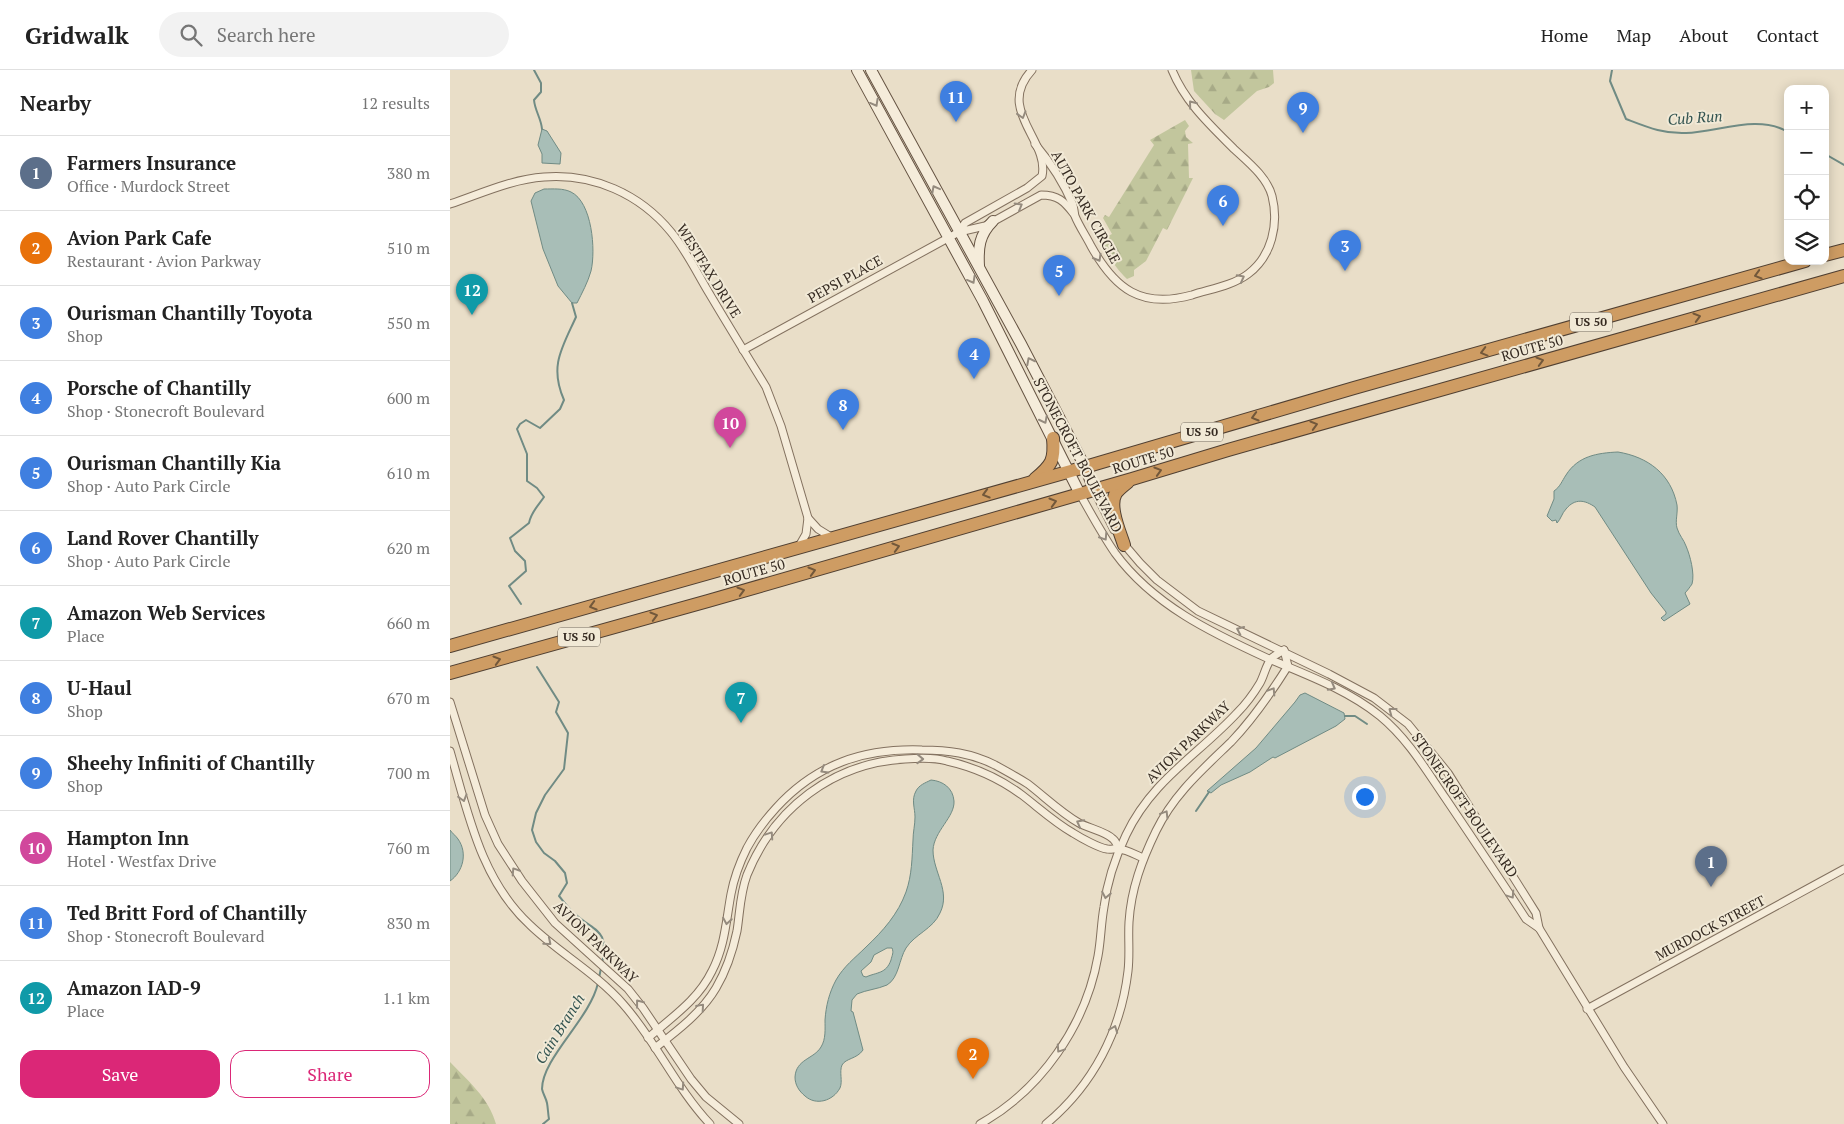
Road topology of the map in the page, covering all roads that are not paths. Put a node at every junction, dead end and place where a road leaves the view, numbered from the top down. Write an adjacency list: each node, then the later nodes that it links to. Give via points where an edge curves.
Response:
1 (857, 70): 10 (main road, STONECROFT BOULEVARD, one-way to 10)
2 (871, 70): 9 (main road, STONECROFT BOULEVARD, one-way to 2)
3 (1032, 70): 5 (street, AUTO PARK CIRCLE, one-way to 5, via 1022,85 1019,102 1023,121)
4 (1172, 70): 7 (street, AUTO PARK CIRCLE, one-way to 4, via 1108,274 1120,285 1145,297 1169,300 1219,287 1244,277 1261,261 1275,227 1270,191 1254,168 1193,106)
5 (1035, 144): 7 (street, AUTO PARK CIRCLE, via 1048,158 1074,206); 9 (street, AUTO PARK CIRCLE, via 1044,170 1039,180 965,223)
6 (450, 204): 16 (street, WESTFAX DRIVE, via 526,179 567,176 608,185 649,210 671,232)
7 (1075, 215): 8 (street, one-way to 7, via 1041,195 1061,198)
8 (993, 221): 9 (street); 14 (main road, via 979,243)
9 (959, 232): 10 (street, PEPSI PLACE); 14 (main road, STONECROFT BOULEVARD)
10 (948, 238): 16 (street, PEPSI PLACE); 17 (main road, STONECROFT BOULEVARD, one-way to 17)
11 (1844, 250): 12 (highway)
12 (1829, 255)
13 (1791, 265): 18 (highway, ROUTE 50 / US 50, one-way to 18)
14 (980, 270): 18 (main road, STONECROFT BOULEVARD, one-way to 14)
15 (1844, 276): 20 (highway, ROUTE 50 / US 50, one-way to 15)
16 (743, 350): 24 (street, WESTFAX DRIVE, via 776,410)
17 (1053, 438): 19 (main road, STONECROFT BOULEVARD); 21 (highway, via 1051,464)
18 (1085, 467): 19 (highway, ROUTE 50 / US 50); 22 (main road, STONECROFT BOULEVARD)
19 (1069, 471): 21 (highway, ROUTE 50 / US 50); 23 (main road, STONECROFT BOULEVARD)
20 (1132, 480): 22 (highway, ROUTE 50 / US 50); 26 (highway, via 1115,494 1113,504)
21 (1033, 481): 25 (highway, ROUTE 50 / US 50, one-way to 25)
22 (1094, 490): 23 (highway, ROUTE 50 / US 50); 26 (street, STONECROFT BOULEVARD)
23 (1080, 494): 30 (street, STONECROFT BOULEVARD, one-way to 30, via 1116,554 1146,588 1187,618); 32 (highway, ROUTE 50 / US 50, one-way to 23)
24 (808, 518): 25 (street); 27 (street, via 806,534)
25 (833, 538): 27 (highway, ROUTE 50 / US 50)
26 (1124, 545): 29 (street, STONECROFT BOULEVARD, one-way to 26, via 1194,608 1157,580)
27 (798, 548): 28 (highway, ROUTE 50 / US 50, one-way to 28)
28 (450, 646)
29 (1284, 650): 30 (street); 31 (street); 38 (street, STONECROFT BOULEVARD, one-way to 29, via 1536,913 1448,773 1408,724 1374,698)
30 (1270, 659): 31 (street, STONECROFT BOULEVARD); 35 (street, AVION PARKWAY, via 1260,682 1242,708 1173,771 1150,797)
31 (1288, 666): 36 (street, AVION PARKWAY, one-way to 31, via 1172,803 1247,724); 38 (street, STONECROFT BOULEVARD, one-way to 38, via 1367,707 1409,744 1526,919)
32 (450, 673)
33 (450, 702): 40 (street, AVION PARKWAY, one-way to 33, via 617,978 544,910 498,844 479,800)
34 (450, 751): 41 (street, AVION PARKWAY, one-way to 41, via 484,862 509,902 528,924 608,989)
35 (1119, 848): 36 (street); 40 (street, one-way to 40, via 1113,838 1079,823 1014,775 970,755 949,750 902,749 869,753 835,764 800,785 763,823 736,874 722,948 712,971 690,1002); 42 (street, one-way to 35, via 702,1007 716,989 734,945 741,897 748,875 775,827 821,785 849,770 872,762 910,758 944,760 975,769 1010,787 1074,833 1106,849); 47 (street, AVION PARKWAY, one-way to 47, via 1108,884 1094,976 1073,1028 1053,1059 1028,1087)
36 (1143, 858): 44 (street, AVION PARKWAY, one-way to 36, via 1094,1070 1116,1025 1129,969 1130,906)
37 (1844, 869): 39 (street, MURDOCK STREET)
38 (1539, 928): 39 (street, STONECROFT BOULEVARD)
39 (1587, 1008): 49 (street, STONECROFT BOULEVARD)
40 (658, 1029): 41 (street); 42 (street, AVION PARKWAY)
41 (648, 1038): 43 (street, AVION PARKWAY)
42 (665, 1040): 43 (street); 46 (street, AVION PARKWAY, via 706,1097)
43 (655, 1048): 45 (street, AVION PARKWAY, one-way to 45)
44 (1052, 1121): 48 (street, AVION PARKWAY)
45 (710, 1124)
46 (739, 1124)
47 (980, 1124)
48 (1046, 1124)
49 (1664, 1124)

